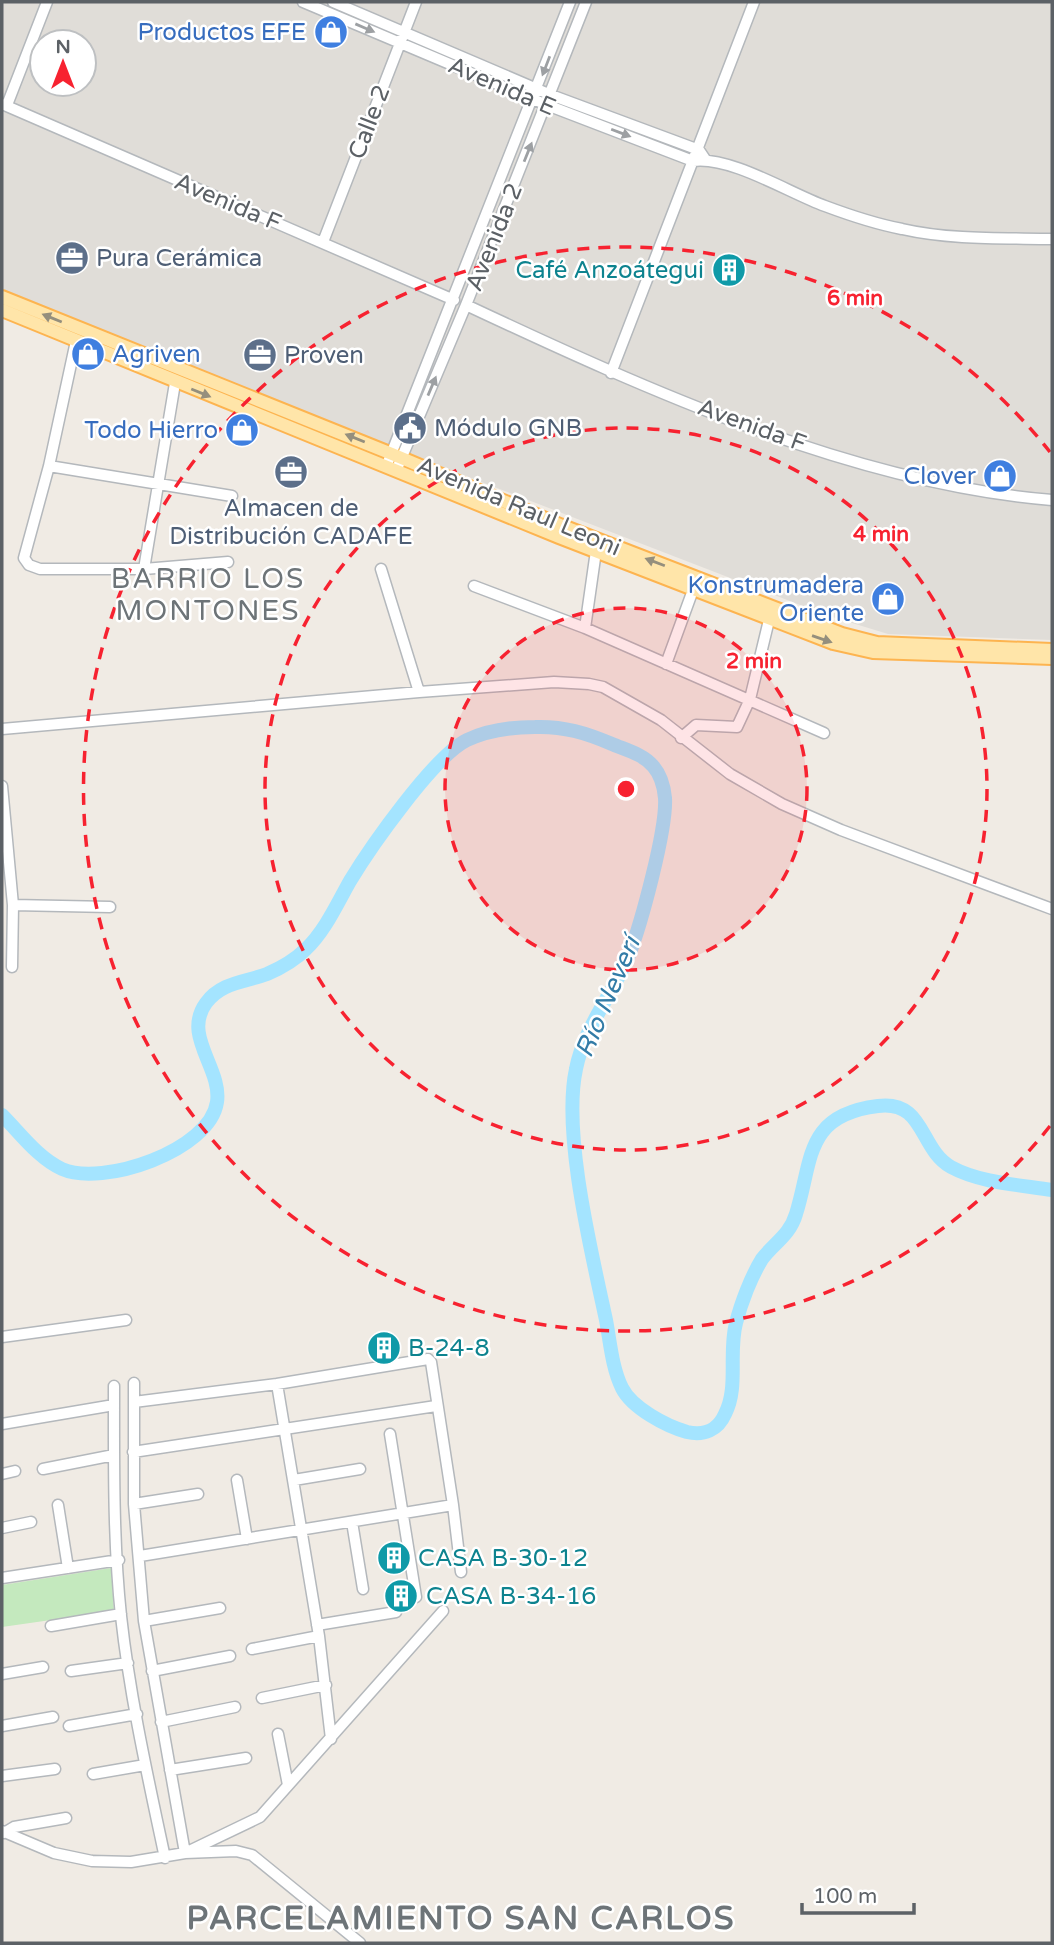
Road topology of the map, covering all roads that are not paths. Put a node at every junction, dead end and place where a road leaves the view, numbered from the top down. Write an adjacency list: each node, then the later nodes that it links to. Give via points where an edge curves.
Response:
1 (47, 2): 12 (street)
2 (303, 2): 9 (street, Avenida E, one-way to 9)
3 (333, 2): 8 (street, Avenida E)
4 (416, 2): 8 (street, Calle 2)
5 (570, 2): 10 (street, Avenida 2, one-way to 10)
6 (586, 2): 11 (street, Avenida 2)
7 (754, 2): 14 (street)
8 (404, 31): 9 (street, Calle 2); 10 (street, Avenida E)
9 (400, 43): 10 (street, Avenida E); 17 (street, Calle 2)
10 (536, 94): 11 (street, Avenida E); 13 (street, Avenida E); 19 (street, Avenida 2)
11 (551, 95): 13 (street, Avenida 2); 14 (street, Avenida E)
12 (4, 105): 17 (street, Avenida F)
13 (547, 105): 15 (street, Avenida E, one-way to 15); 20 (street, Avenida 2, one-way to 13)
14 (699, 150): 15 (street)
15 (699, 160): 16 (street, Avenida E, via 903,230); 23 (street)
16 (1052, 239)
17 (323, 242): 19 (street, Avenida F)
18 (2, 298): 25 (main road, Avenida Raul Leoni, one-way to 18)
19 (454, 300): 25 (street, Avenida 2)
20 (466, 305): 23 (street, Avenida F); 25 (street, Avenida 2, one-way to 20)
21 (2, 310): 22 (main road, Avenida Raul Leoni)
22 (76, 341): 24 (main road, Avenida Raul Leoni); 26 (street)
23 (611, 373): 30 (street, Avenida F, via 836,455 954,489)
24 (175, 383): 27 (main road, Avenida Raul Leoni, one-way to 27); 28 (street)
25 (397, 456): 27 (street, Avenida 2); 39 (main road, Avenida Raul Leoni, one-way to 25, via 877,643 842,634 560,525)
26 (49, 466): 28 (street); 33 (street, via 24,558 29,565 40,569)
27 (391, 469): 31 (main road, Avenida Raul Leoni)
28 (157, 486): 29 (street); 33 (street)
29 (232, 496)
30 (1052, 500)
31 (596, 551): 36 (main road, Avenida Raul Leoni); 38 (street)
32 (228, 562): 33 (street)
33 (144, 569)
34 (381, 569): 42 (street)
35 (474, 586): 38 (street)
36 (693, 590): 37 (main road, Avenida Raul Leoni); 41 (street)
37 (769, 620): 40 (main road, Avenida Raul Leoni, one-way to 40, via 873,652); 43 (street)
38 (585, 628): 41 (street)
39 (1052, 650)
40 (1052, 659)
41 (666, 664): 43 (street)
42 (419, 692): 44 (street); 46 (street, via 554,682 589,684 603,687 661,720)
43 (750, 699): 45 (street); 46 (street, via 737,727 696,725)
44 (2, 729)
45 (824, 733)
46 (681, 738): 50 (street, via 782,804)
47 (2, 786): 48 (street)
48 (13, 905): 49 (street); 51 (street)
49 (110, 907)
50 (1052, 909)
51 (12, 967)
52 (126, 1320): 53 (street)
53 (2, 1337)
54 (134, 1383): 57 (street)
55 (277, 1384): 57 (street); 59 (street, via 428,1359); 61 (street)
56 (114, 1386): 58 (street)
57 (134, 1402): 63 (street)
58 (114, 1405): 60 (street); 64 (street)
59 (436, 1406): 61 (street); 74 (street)
60 (2, 1424)
61 (285, 1430): 63 (street); 70 (street)
62 (390, 1434): 75 (street)
63 (133, 1452): 72 (street)
64 (114, 1455): 65 (street); 82 (street)
65 (43, 1469)
66 (360, 1469): 70 (street)
67 (15, 1471): 68 (street)
68 (2, 1474)
69 (237, 1480): 80 (street)
70 (294, 1480): 79 (street)
71 (198, 1494): 72 (street)
72 (134, 1504): 81 (street)
73 (58, 1505): 83 (street)
74 (453, 1505): 75 (street); 84 (street)
75 (400, 1514): 77 (street); 87 (street)
76 (31, 1522): 78 (street)
77 (352, 1522): 79 (street); 86 (street)
78 (2, 1528)
79 (303, 1530): 80 (street); 94 (street)
80 (247, 1539): 81 (street)
81 (140, 1556): 92 (street)
82 (119, 1560): 83 (street); 91 (street)
83 (68, 1568): 85 (street)
84 (461, 1573)
85 (2, 1578)
86 (363, 1589)
87 (415, 1597)
88 (220, 1608): 92 (street)
89 (443, 1611): 111 (street)
90 (396, 1612): 94 (street)
91 (121, 1614): 93 (street); 97 (street)
92 (144, 1621): 100 (street)
93 (51, 1626)
94 (318, 1631): 95 (street); 102 (street)
95 (252, 1649)
96 (230, 1656): 100 (street)
97 (128, 1664): 99 (street); 105 (street)
98 (43, 1667): 101 (street)
99 (71, 1671)
100 (152, 1671): 107 (street)
101 (2, 1674)
102 (326, 1685): 103 (street); 111 (street)
103 (262, 1698)
104 (234, 1707): 107 (street)
105 (137, 1714): 109 (street); 113 (street)
106 (53, 1717): 108 (street)
107 (161, 1722): 115 (street)
108 (2, 1726)
109 (69, 1726)
110 (278, 1734): 118 (street)
111 (331, 1738): 118 (street)
112 (246, 1758): 115 (street)
113 (145, 1765): 116 (street); 122 (street)
114 (55, 1769): 117 (street)
115 (170, 1770): 121 (street)
116 (93, 1774)
117 (2, 1776)
118 (288, 1785): 121 (street, via 260,1817)
119 (66, 1818): 120 (street)
120 (3, 1832): 122 (street, via 54,1853 92,1861)
121 (185, 1853): 122 (street); 123 (street, via 236,1850 252,1854)
122 (165, 1858)
123 (360, 1943)

